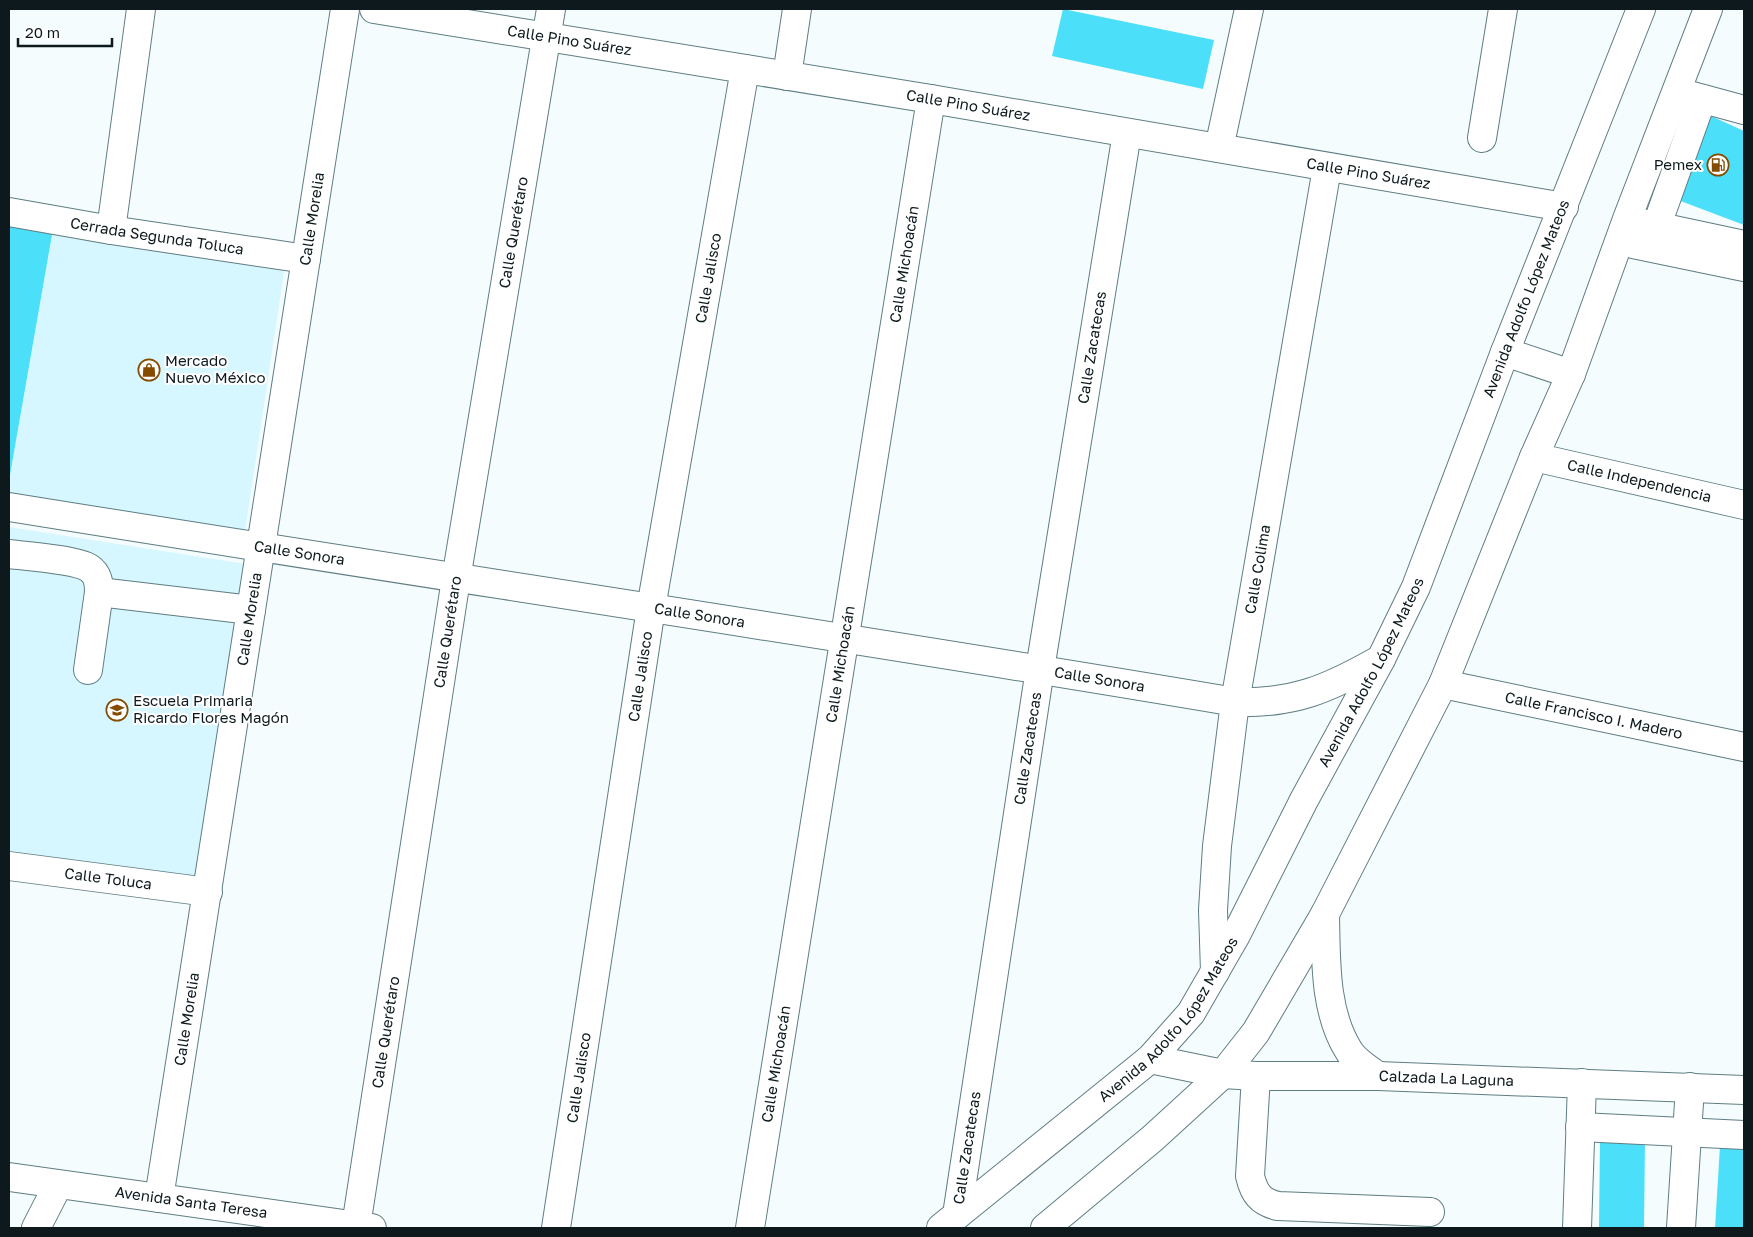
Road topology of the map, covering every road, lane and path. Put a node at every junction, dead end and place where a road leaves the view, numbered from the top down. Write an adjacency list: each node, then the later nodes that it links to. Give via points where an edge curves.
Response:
1 (141, 9): 23 (street)
2 (345, 9): 27 (street, Calle Morelia)
3 (374, 9): 10 (street, Calle Pino Suárez)
4 (551, 9): 10 (street, Calle Querétaro)
5 (798, 9): 12 (street)
6 (1249, 9): 19 (street)
7 (1503, 9): 18 (street)
8 (1641, 9): 21 (street, Avenida Adolfo López Mateos)
9 (1708, 9): 13 (street)
10 (546, 38): 11 (street, Calle Pino Suárez); 36 (street, Calle Querétaro)
11 (745, 69): 12 (street, Calle Pino Suárez); 38 (street, Calle Jalisco)
12 (787, 76): 15 (street, Calle Pino Suárez)
13 (1676, 91): 14 (street); 24 (street)
14 (1702, 99): 16 (street); 25 (street)
15 (931, 100): 17 (street, Calle Pino Suárez); 40 (street, Calle Michoacán)
16 (1744, 110)
17 (1127, 133): 19 (street, Calle Pino Suárez); 42 (street, Calle Zacatecas)
18 (1482, 138)
19 (1219, 148): 20 (street, Calle Pino Suárez)
20 (1327, 168): 21 (street, Calle Pino Suárez); 45 (street, Calle Colima)
21 (1564, 207): 29 (street, Avenida Adolfo López Mateos)
22 (9, 212): 23 (street, Cerrada Segunda Toluca)
23 (111, 230): 27 (street, Cerrada Segunda Toluca)
24 (1623, 230): 25 (street); 30 (street)
25 (1653, 237): 26 (street); 28 (street)
26 (1744, 245)
27 (306, 259): 34 (street, Calle Morelia)
28 (1744, 267)
29 (1505, 352): 30 (street); 41 (street, Avenida Adolfo López Mateos, via 1416,588)
30 (1571, 374): 31 (street)
31 (1534, 457): 32 (street, Calle Independencia); 44 (street)
32 (1744, 505)
33 (9, 507): 34 (street, Calle Sonora)
34 (260, 548): 36 (street, Calle Sonora); 39 (street, Calle Morelia)
35 (9, 554): 37 (street, via 89,568 98,581)
36 (456, 579): 38 (street, Calle Sonora); 67 (street, Calle Querétaro)
37 (99, 592): 39 (street); 43 (street)
38 (651, 608): 40 (street, Calle Sonora); 69 (street, Calle Jalisco)
39 (251, 610): 48 (street, Calle Morelia)
40 (846, 637): 42 (street, Calle Sonora); 70 (street, Calle Michoacán)
41 (1381, 659): 45 (street, Calle Sonora, via 1337,684 1302,696 1256,703); 50 (street, Avenida Adolfo López Mateos)
42 (1040, 669): 45 (street, Calle Sonora); 66 (street, Calle Zacatecas)
43 (88, 670)
44 (1443, 684): 46 (street, Calle Francisco I. Madero); 49 (street)
45 (1235, 702): 50 (street, Calle Colima, via 1217,846 1213,910)
46 (1744, 747)
47 (9, 866): 48 (street, Calle Toluca)
48 (208, 892): 63 (street, Calle Morelia)
49 (1325, 914): 52 (street, via 1256,1032); 54 (street, via 1330,996 1340,1033 1350,1052)
50 (1215, 972): 51 (street, Avenida Adolfo López Mateos, via 1191,1013)
51 (1150, 1059): 52 (street, Calzada La Laguna); 66 (street, Avenida Adolfo López Mateos)
52 (1223, 1074): 53 (street, Calzada La Laguna); 71 (street, via 1190,1106)
53 (1256, 1076): 54 (street, Calzada La Laguna); 64 (street, via 1250,1176 1259,1199 1278,1206)
54 (1378, 1076): 55 (street, Calzada La Laguna)
55 (1582, 1083): 56 (street, Calzada La Laguna); 58 (street)
56 (1690, 1086): 57 (street, Calzada La Laguna); 59 (street)
57 (1744, 1090)
58 (1580, 1127): 59 (street); 72 (street)
59 (1686, 1131): 60 (street); 73 (street)
60 (1744, 1135)
61 (9, 1177): 62 (street, Avenida Santa Teresa)
62 (58, 1185): 63 (street, Avenida Santa Teresa); 68 (street)
63 (159, 1198): 65 (street, Avenida Santa Teresa)
64 (1430, 1212)
65 (252, 1220): 67 (street, Avenida Santa Teresa)
66 (949, 1222)
67 (364, 1227)
68 (36, 1228)
69 (556, 1228)
70 (750, 1228)
71 (1045, 1228)
72 (1576, 1228)
73 (1681, 1228)

